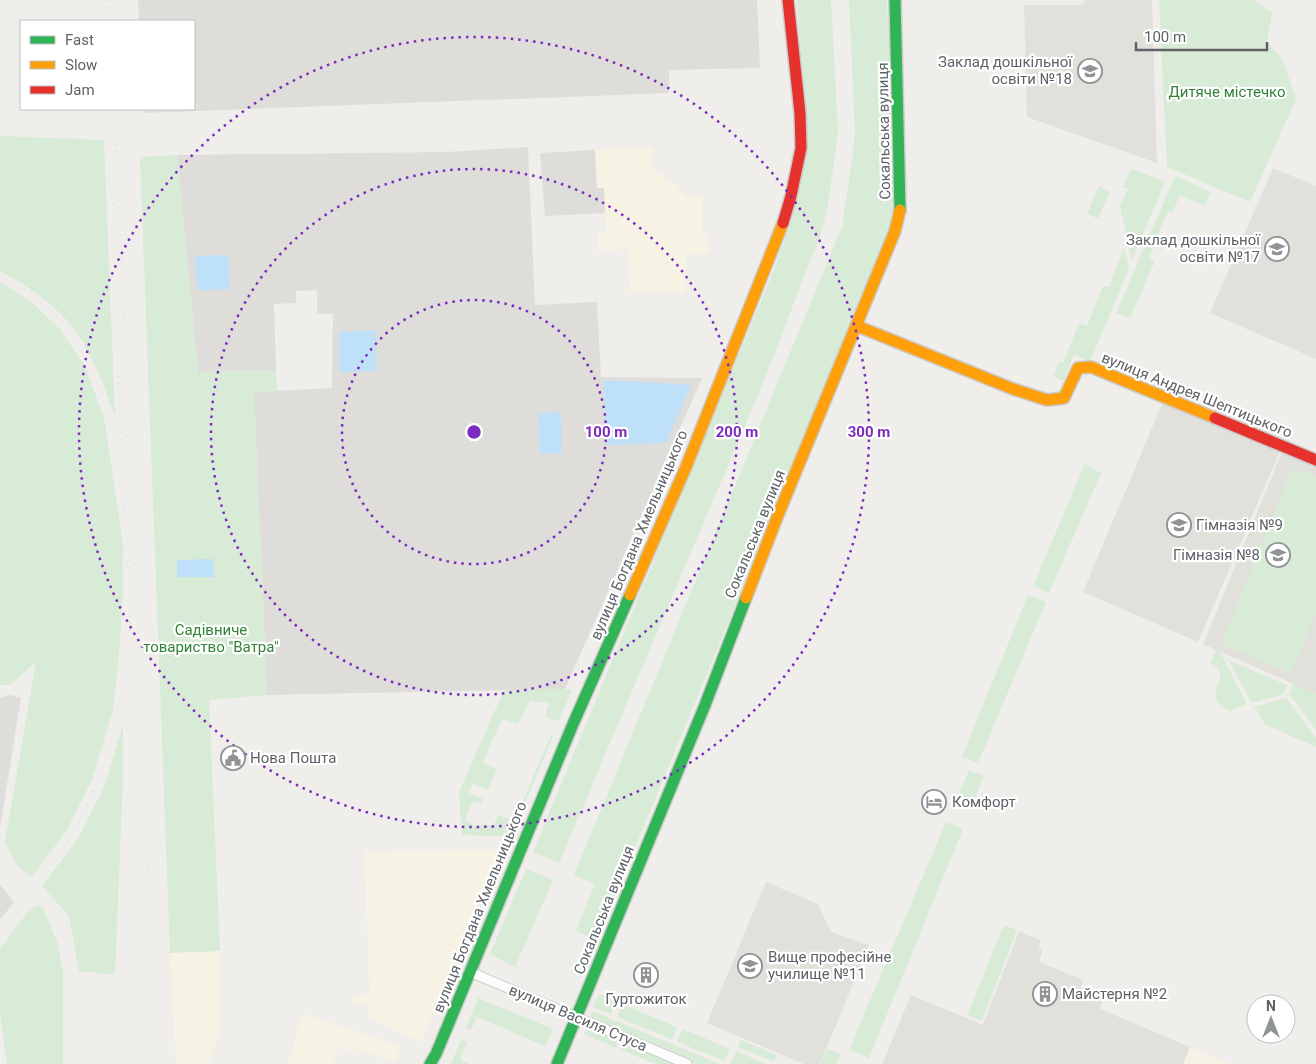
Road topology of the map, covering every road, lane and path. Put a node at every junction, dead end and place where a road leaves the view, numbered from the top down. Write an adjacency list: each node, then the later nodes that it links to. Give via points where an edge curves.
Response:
1 (788, 0): 5 (street, вулиця Богдана Хмельницького, via 801,148 781,230 686,467 569,733)
2 (895, 0): 3 (street, Сокальська вулиця, via 901,207)
3 (857, 326): 4 (street, вулиця Андрея Шептицького, via 1047,400 1064,398 1078,368 1091,367); 6 (street, Сокальська вулиця)
4 (1316, 460)
5 (470, 972): 6 (street, вулиця Василя Стуса); 7 (street, вулиця Богдана Хмельницького)
6 (575, 1018): 8 (street, Сокальська вулиця); 9 (street, вулиця Василя Стуса)
7 (430, 1064)
8 (557, 1064)
9 (687, 1064)

